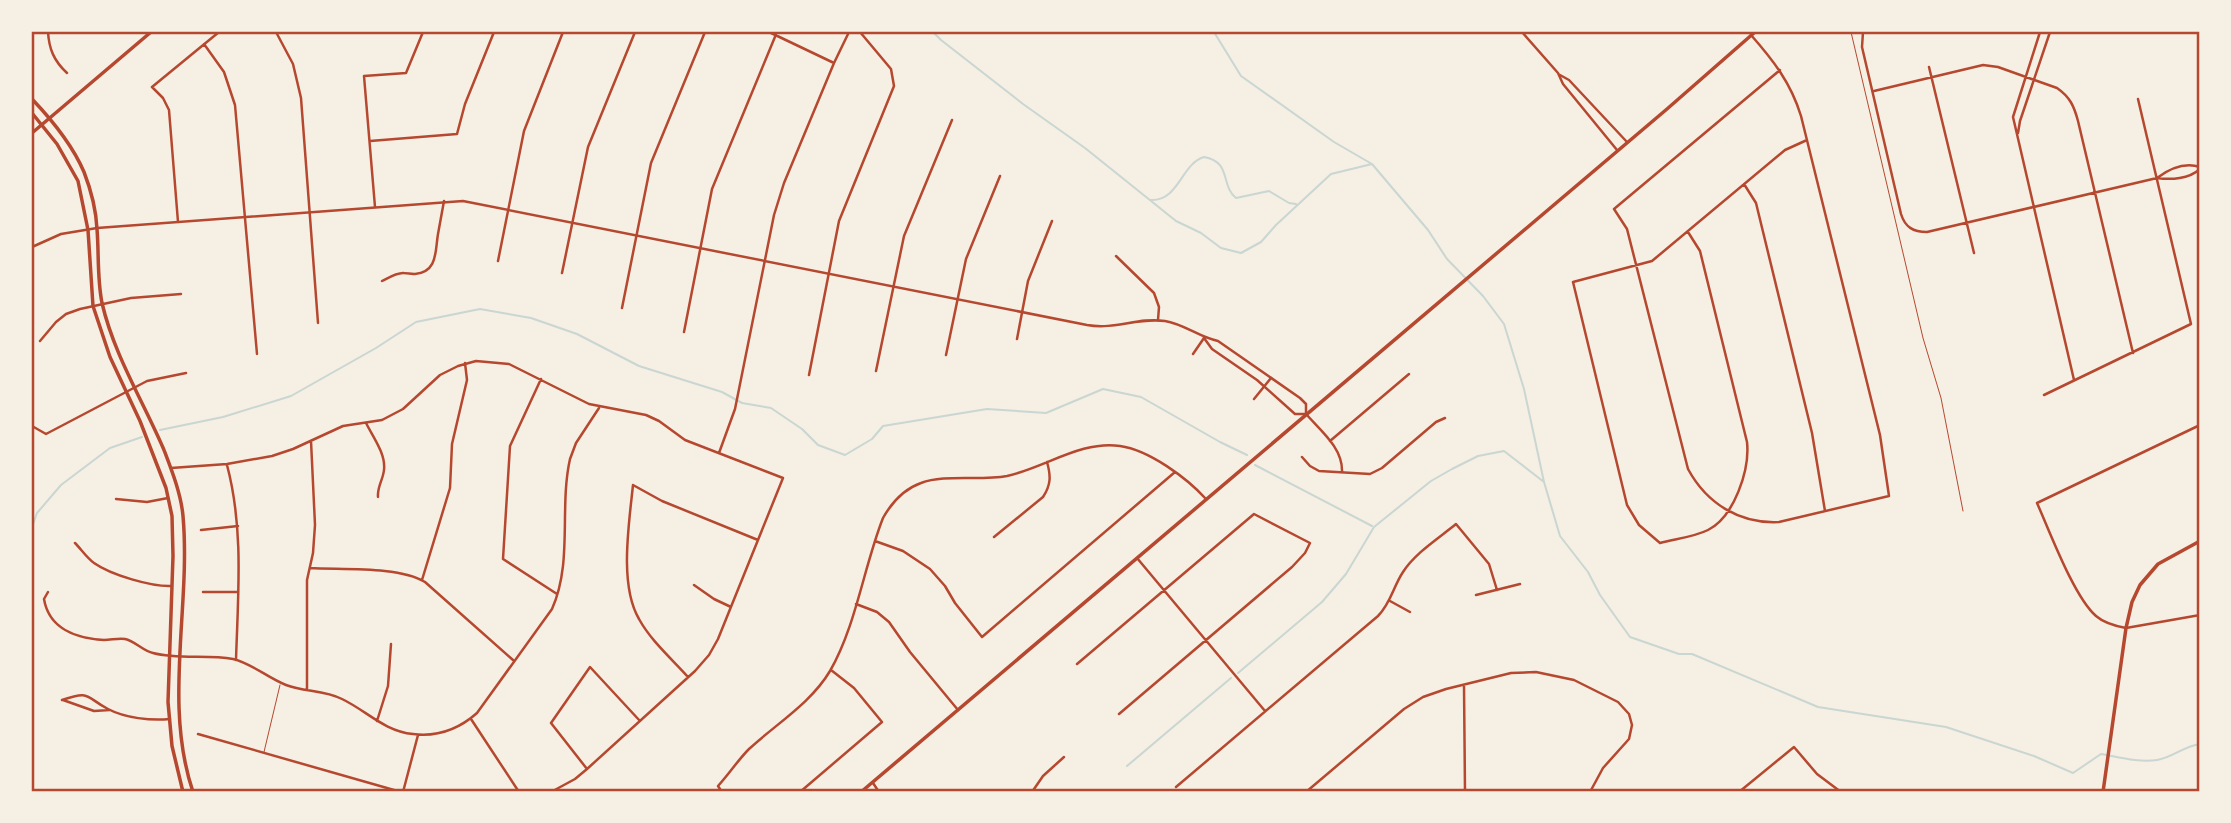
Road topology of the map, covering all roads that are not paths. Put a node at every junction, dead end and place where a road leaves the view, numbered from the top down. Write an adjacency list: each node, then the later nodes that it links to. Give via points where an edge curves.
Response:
1 (48, 32): 27 (street, via 53,57)
2 (151, 32): 36 (main road)
3 (219, 32): 21 (street)
4 (276, 32): 56 (street, via 293,64 301,98)
5 (423, 32): 42 (street, via 406,73 364,76)
6 (494, 32): 42 (street, via 457,134)
7 (564, 32): 55 (street, via 527,123)
8 (635, 32): 60 (street, via 588,147)
9 (705, 32): 65 (street, via 651,163)
10 (769, 32): 17 (street)
11 (849, 32): 24 (street)
12 (860, 32): 74 (street, via 891,69 894,86 839,221)
13 (1522, 32): 28 (street)
14 (1851, 32): 127 (lane, via 1941,398)
15 (1863, 32): 32 (street)
16 (2050, 32): 20 (street)
17 (776, 33): 24 (street); 67 (street, via 716,176)
18 (1753, 33): 26 (street); 43 (main road)
19 (2040, 33): 20 (street); 22 (street)
20 (2048, 38): 23 (street)
21 (204, 44): 57 (street, via 219,62 233,94); 59 (street, via 152,87 169,110)
22 (2032, 56): 23 (street); 30 (street)
23 (2041, 60): 31 (street)
24 (834, 63): 70 (street, via 784,183)
25 (1929, 67): 29 (street)
26 (1780, 70): 41 (street, via 1797,102); 72 (street, via 1614,209 1627,229)
27 (67, 73)
28 (1558, 73): 43 (street); 44 (street)
29 (1931, 77): 30 (street, via 1987,65); 32 (street); 61 (street)
30 (2025, 78): 31 (street); 40 (street, via 2014,111)
31 (2035, 80): 40 (street); 51 (street, via 2057,88 2073,102)
32 (1872, 92): 61 (street, via 1901,214 1908,226 1927,232)
33 (32, 99): 36 (main road)
34 (2138, 99): 48 (street)
35 (32, 113): 38 (main road)
36 (49, 118): 38 (main road); 62 (main road, via 83,170)
37 (951, 120): 76 (street, via 904,236)
38 (41, 125): 39 (main road); 63 (main road, via 73,171)
39 (32, 133)
40 (2017, 137): 54 (street)
41 (1807, 140): 50 (street, via 1789,147); 129 (street, via 1880,435 1889,496)
42 (370, 141): 53 (street)
43 (1627, 142): 44 (main road)
44 (1617, 150): 107 (main road)
45 (2175, 168): 46 (street, via 2191,164); 48 (street); 49 (street)
46 (2200, 168): 49 (street)
47 (1000, 176): 78 (street, via 966,259)
48 (2157, 178): 49 (street); 51 (street); 89 (street, via 2191,324)
49 (2177, 178)
50 (1744, 184): 64 (street); 129 (street, via 1756,202 1812,433)
51 (2095, 192): 54 (street); 89 (street)
52 (444, 201): 53 (street); 55 (street); 75 (street, via 431,266)
53 (375, 207): 56 (street)
54 (2034, 207): 61 (street); 100 (street)
55 (508, 210): 60 (street); 71 (street)
56 (309, 212): 57 (street); 84 (street)
57 (245, 217): 59 (street); 90 (street)
58 (1052, 221): 82 (street, via 1031,271)
59 (178, 222): 62 (street)
60 (572, 222): 65 (street); 73 (street)
61 (1966, 222): 68 (street)
62 (97, 228): 63 (street); 79 (main road)
63 (88, 230): 66 (street, via 61,234); 80 (main road)
64 (1688, 232): 72 (street, via 1652,261); 128 (street, via 1700,251 1747,442 1745,477)
65 (636, 235): 67 (street); 81 (street)
66 (32, 247)
67 (702, 248): 70 (street); 85 (street)
68 (1974, 253)
69 (1115, 256): 83 (street, via 1154,293)
70 (765, 260): 74 (street); 116 (street, via 738,394)
71 (498, 261)
72 (1637, 266): 128 (street, via 1685,460 1703,491); 128 (street, via 1573,282 1625,496 1634,518 1660,543 1707,531)
73 (562, 273)
74 (829, 273): 76 (street); 97 (street)
75 (382, 281)
76 (893, 286): 78 (street); 94 (street)
77 (181, 294): 79 (street)
78 (957, 299): 82 (street); 92 (street)
79 (103, 304): 80 (street); 102 (main road)
80 (93, 306): 88 (street, via 66,314); 103 (main road)
81 (622, 308)
82 (1022, 312): 83 (street, via 1104,328); 87 (street)
83 (1158, 320): 86 (street)
84 (318, 323)
85 (684, 332)
86 (1205, 338): 91 (street); 98 (street, via 1218,341); 101 (street, via 1212,349)
87 (1017, 339)
88 (40, 341)
89 (2133, 353): 100 (street)
90 (257, 354)
91 (1193, 354)
92 (946, 355)
93 (465, 363): 99 (street, via 500,362); 109 (street, via 440,375 397,413); 139 (street, via 467,380 452,444 452,479)
94 (876, 371)
95 (186, 373): 102 (street, via 152,379)
96 (1409, 374): 115 (street)
97 (809, 375)
98 (1270, 378): 101 (street); 107 (street, via 1300,398)
99 (541, 379): 106 (street); 148 (street, via 510,446 503,559)
100 (2074, 380): 104 (street)
101 (1264, 386): 105 (street); 107 (street, via 1295,414)
102 (134, 388): 103 (street); 112 (main road)
103 (126, 393): 111 (street, via 46,434); 113 (main road)
104 (2044, 395)
105 (1254, 399)
106 (599, 407): 116 (street, via 638,412 685,440); 148 (street, via 570,459)
107 (1307, 414): 115 (street); 126 (main road)
108 (1445, 418): 122 (street, via 1374,473)
109 (366, 423): 114 (street, via 343,426); 123 (street, via 384,462)
110 (2200, 425): 155 (street, via 2038,503 2083,602 2102,620)
111 (32, 426)
112 (156, 431): 113 (street); 120 (main road)
113 (146, 435): 124 (main road)
114 (312, 441): 119 (street, via 272,456); 138 (street, via 315,541)
115 (1330, 441): 122 (street, via 1342,459)
116 (719, 453): 133 (street, via 783,478)
117 (1301, 457): 122 (street, via 1315,470)
118 (1047, 463): 121 (street, via 1097,446 1119,445); 132 (street, via 1048,491); 134 (street, via 1007,476 933,479 919,484 890,506)
119 (227, 464): 120 (street); 130 (street)
120 (171, 468): 159 (main road, via 185,533)
121 (1175, 472): 126 (street); 134 (street, via 982,637 930,569 903,551)
122 (1342, 472)
123 (377, 497)
124 (168, 498): 125 (street, via 147,502); 142 (main road)
125 (116, 499)
126 (1206, 499): 137 (main road)
127 (1963, 510)
128 (1727, 511): 129 (street, via 1767,523)
129 (1825, 511)
130 (238, 526): 131 (street); 147 (street)
131 (201, 530)
132 (994, 537)
133 (758, 540): 152 (street); 164 (street, via 634,485 627,576 632,603 645,628)
134 (875, 541): 151 (street)
135 (2200, 541): 155 (main road, via 2166,558 2146,577 2132,601)
136 (75, 542): 142 (street, via 98,565 152,585)
137 (1137, 558): 144 (street); 169 (main road)
138 (310, 568): 139 (street, via 390,572); 167 (street)
139 (422, 580): 161 (street)
140 (1520, 584): 143 (street)
141 (695, 585): 152 (street)
142 (173, 586): 158 (main road)
143 (1497, 590): 149 (street); 150 (street, via 1489,564 1456,524 1409,564)
144 (1164, 591): 156 (street); 156 (street, via 1254,513 1311,543 1297,563); 162 (street)
145 (48, 592): 158 (street, via 46,611 60,628 98,639 125,639 151,653)
146 (203, 592): 147 (street)
147 (238, 592): 160 (street)
148 (558, 595): 161 (street)
149 (1476, 595)
150 (1390, 601): 153 (street); 170 (street)
151 (856, 604): 163 (street); 169 (street, via 889,622)
152 (731, 607): 164 (street, via 714,647)
153 (1410, 612)
154 (2200, 615): 155 (street)
155 (2126, 628): 198 (main road)
156 (1206, 640): 170 (street); 171 (street)
157 (391, 644): 174 (street, via 388,686)
158 (171, 655): 159 (street); 172 (main road)
159 (180, 656): 160 (street); 185 (main road, via 179,718)
160 (236, 660): 165 (street)
161 (514, 661): 173 (street)
162 (1077, 664)
163 (831, 670): 189 (street, via 817,690 747,752 718,786); 190 (street, via 854,688 882,722)
164 (688, 677): 175 (street)
165 (280, 682): 167 (street); 178 (lane)
166 (1464, 685): 193 (street, via 1433,693 1404,709); 194 (street); 195 (street, via 1517,672 1558,675 1628,710 1629,739 1603,768)
167 (307, 689): 174 (street, via 344,699)
168 (110, 710): 168 (street, via 89,695 62,700 94,711); 172 (street, via 147,720)
169 (958, 710): 181 (main road)
170 (1266, 711): 182 (street)
171 (1119, 714)
172 (170, 719): 184 (main road)
173 (471, 719): 177 (street, via 447,731); 187 (street)
174 (377, 721): 177 (street)
175 (640, 721): 180 (street); 180 (street, via 590,667 551,723)
176 (198, 734): 178 (street)
177 (418, 735): 186 (street)
178 (264, 752): 186 (street)
179 (1064, 757): 192 (street)
180 (587, 769): 188 (street)
181 (872, 782): 183 (main road); 191 (street)
182 (1176, 787)
183 (865, 790)
184 (183, 792)
185 (193, 792)
186 (402, 792)
187 (519, 792)
188 (551, 792)
189 (722, 792)
190 (800, 792)
191 (879, 792)
192 (1032, 792)
193 (1306, 792)
194 (1465, 792)
195 (1590, 792)
196 (1739, 792): 197 (street, via 1794,747 1817,774)
197 (1841, 792)
198 (2103, 792)

